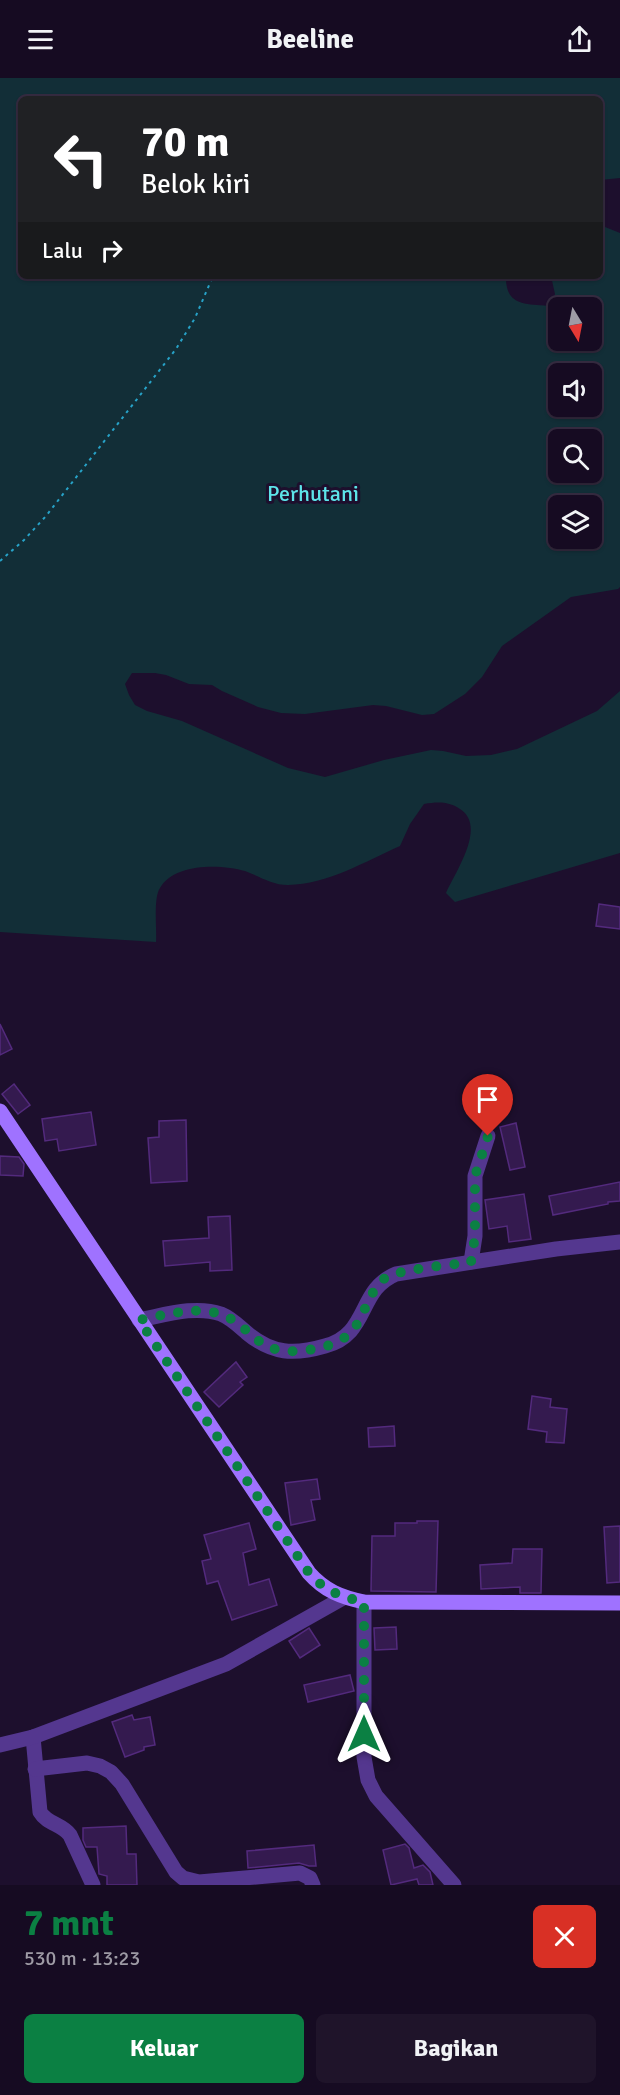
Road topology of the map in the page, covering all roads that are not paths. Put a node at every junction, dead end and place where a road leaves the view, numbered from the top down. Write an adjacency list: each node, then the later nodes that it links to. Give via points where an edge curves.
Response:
1 (0, 1111): 5 (street)
2 (488, 1136): 4 (street, via 475,1176)
3 (620, 1242): 4 (street)
4 (471, 1262): 5 (street, via 384,1279 352,1331 325,1347 296,1352 272,1349 233,1320 206,1311)
5 (139, 1320): 6 (street, via 309,1573 323,1587)
6 (344, 1598): 7 (street); 9 (street, via 226,1664)
7 (364, 1602): 8 (street); 14 (street, via 364,1756 371,1790)
8 (620, 1603)
9 (33, 1737): 10 (street); 11 (street)
10 (0, 1745)
11 (35, 1769): 12 (street, via 40,1812 70,1835); 13 (street, via 87,1763 111,1772 183,1878 199,1882 300,1873)
12 (93, 1885)
13 (314, 1885)
14 (454, 1885)

